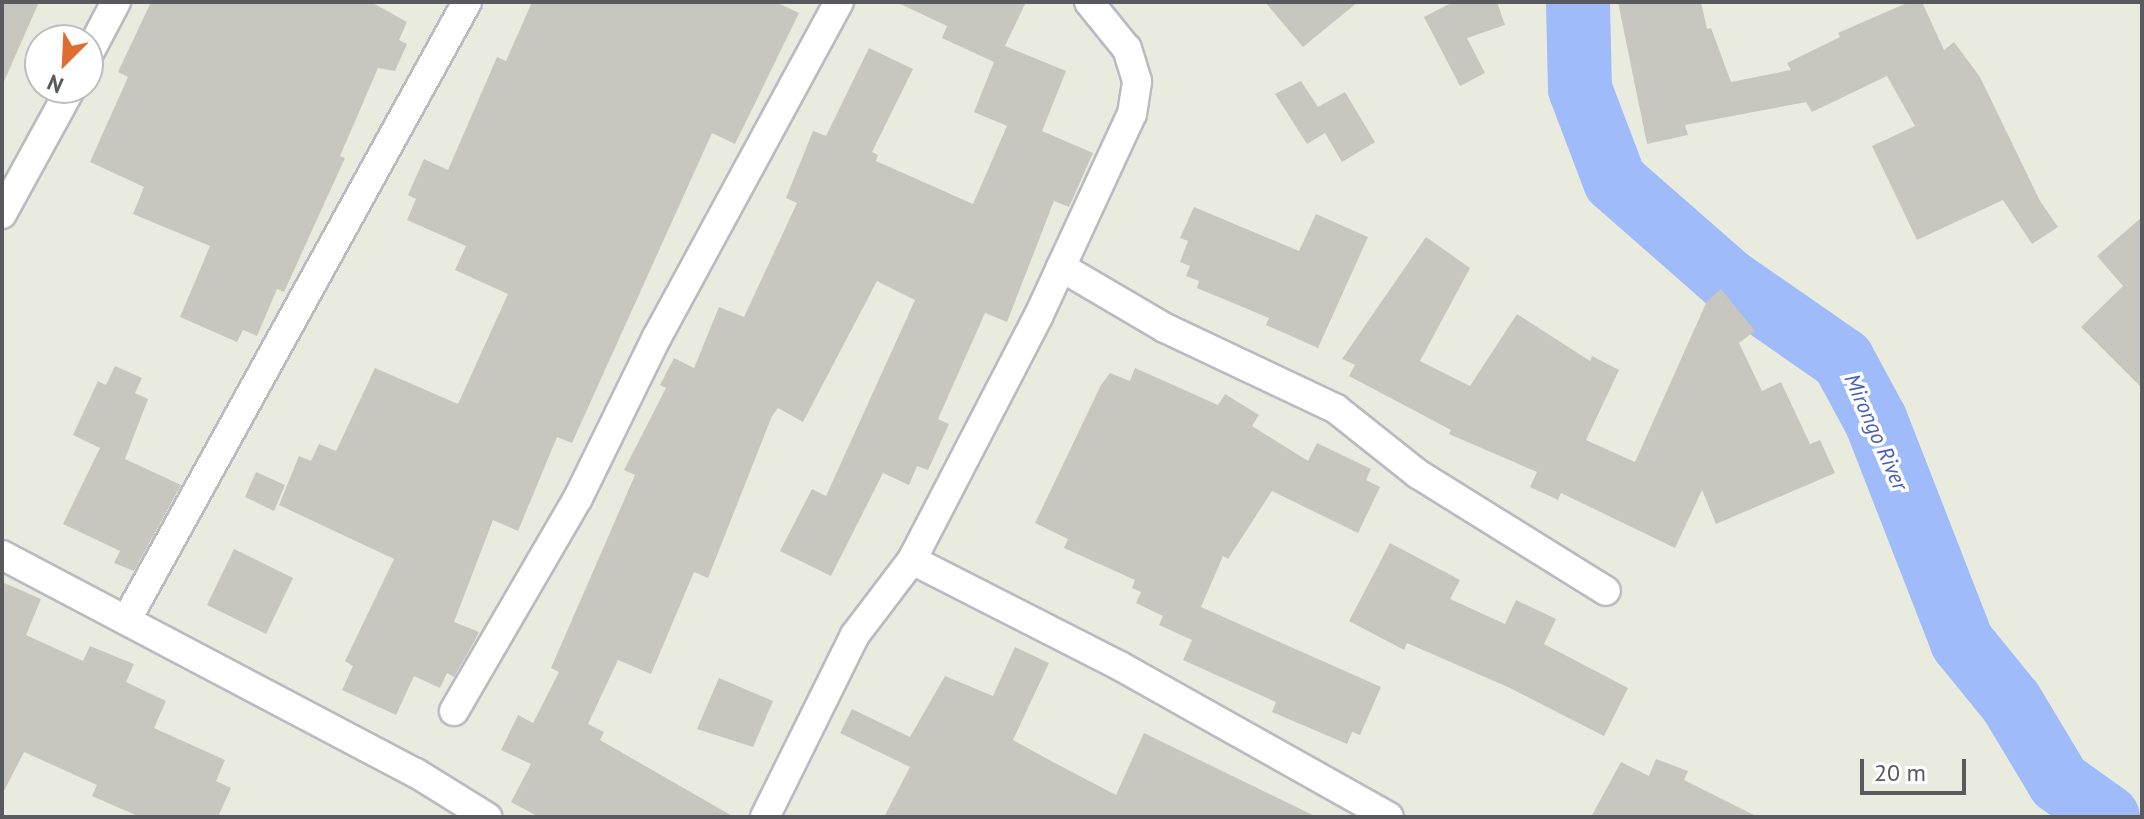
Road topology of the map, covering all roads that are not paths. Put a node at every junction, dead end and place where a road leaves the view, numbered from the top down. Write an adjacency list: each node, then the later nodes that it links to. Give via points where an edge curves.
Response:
1 (116, 2): 5 (street)
2 (467, 2): 12 (street)
3 (839, 2): 13 (street, via 657,337 578,498)
4 (1089, 2): 8 (street, via 1127,49 1137,81 1132,114)
5 (104, 25)
6 (62, 104): 7 (street)
7 (2, 214)
8 (1061, 267): 10 (street); 11 (street, via 1178,335 1336,409 1418,474)
9 (2, 555): 12 (street)
10 (912, 560): 15 (street, via 855,635); 16 (street, via 1120,666)
11 (1606, 591)
12 (127, 619): 14 (street)
13 (454, 711)
14 (487, 817)
15 (765, 817)
16 (1389, 817)

